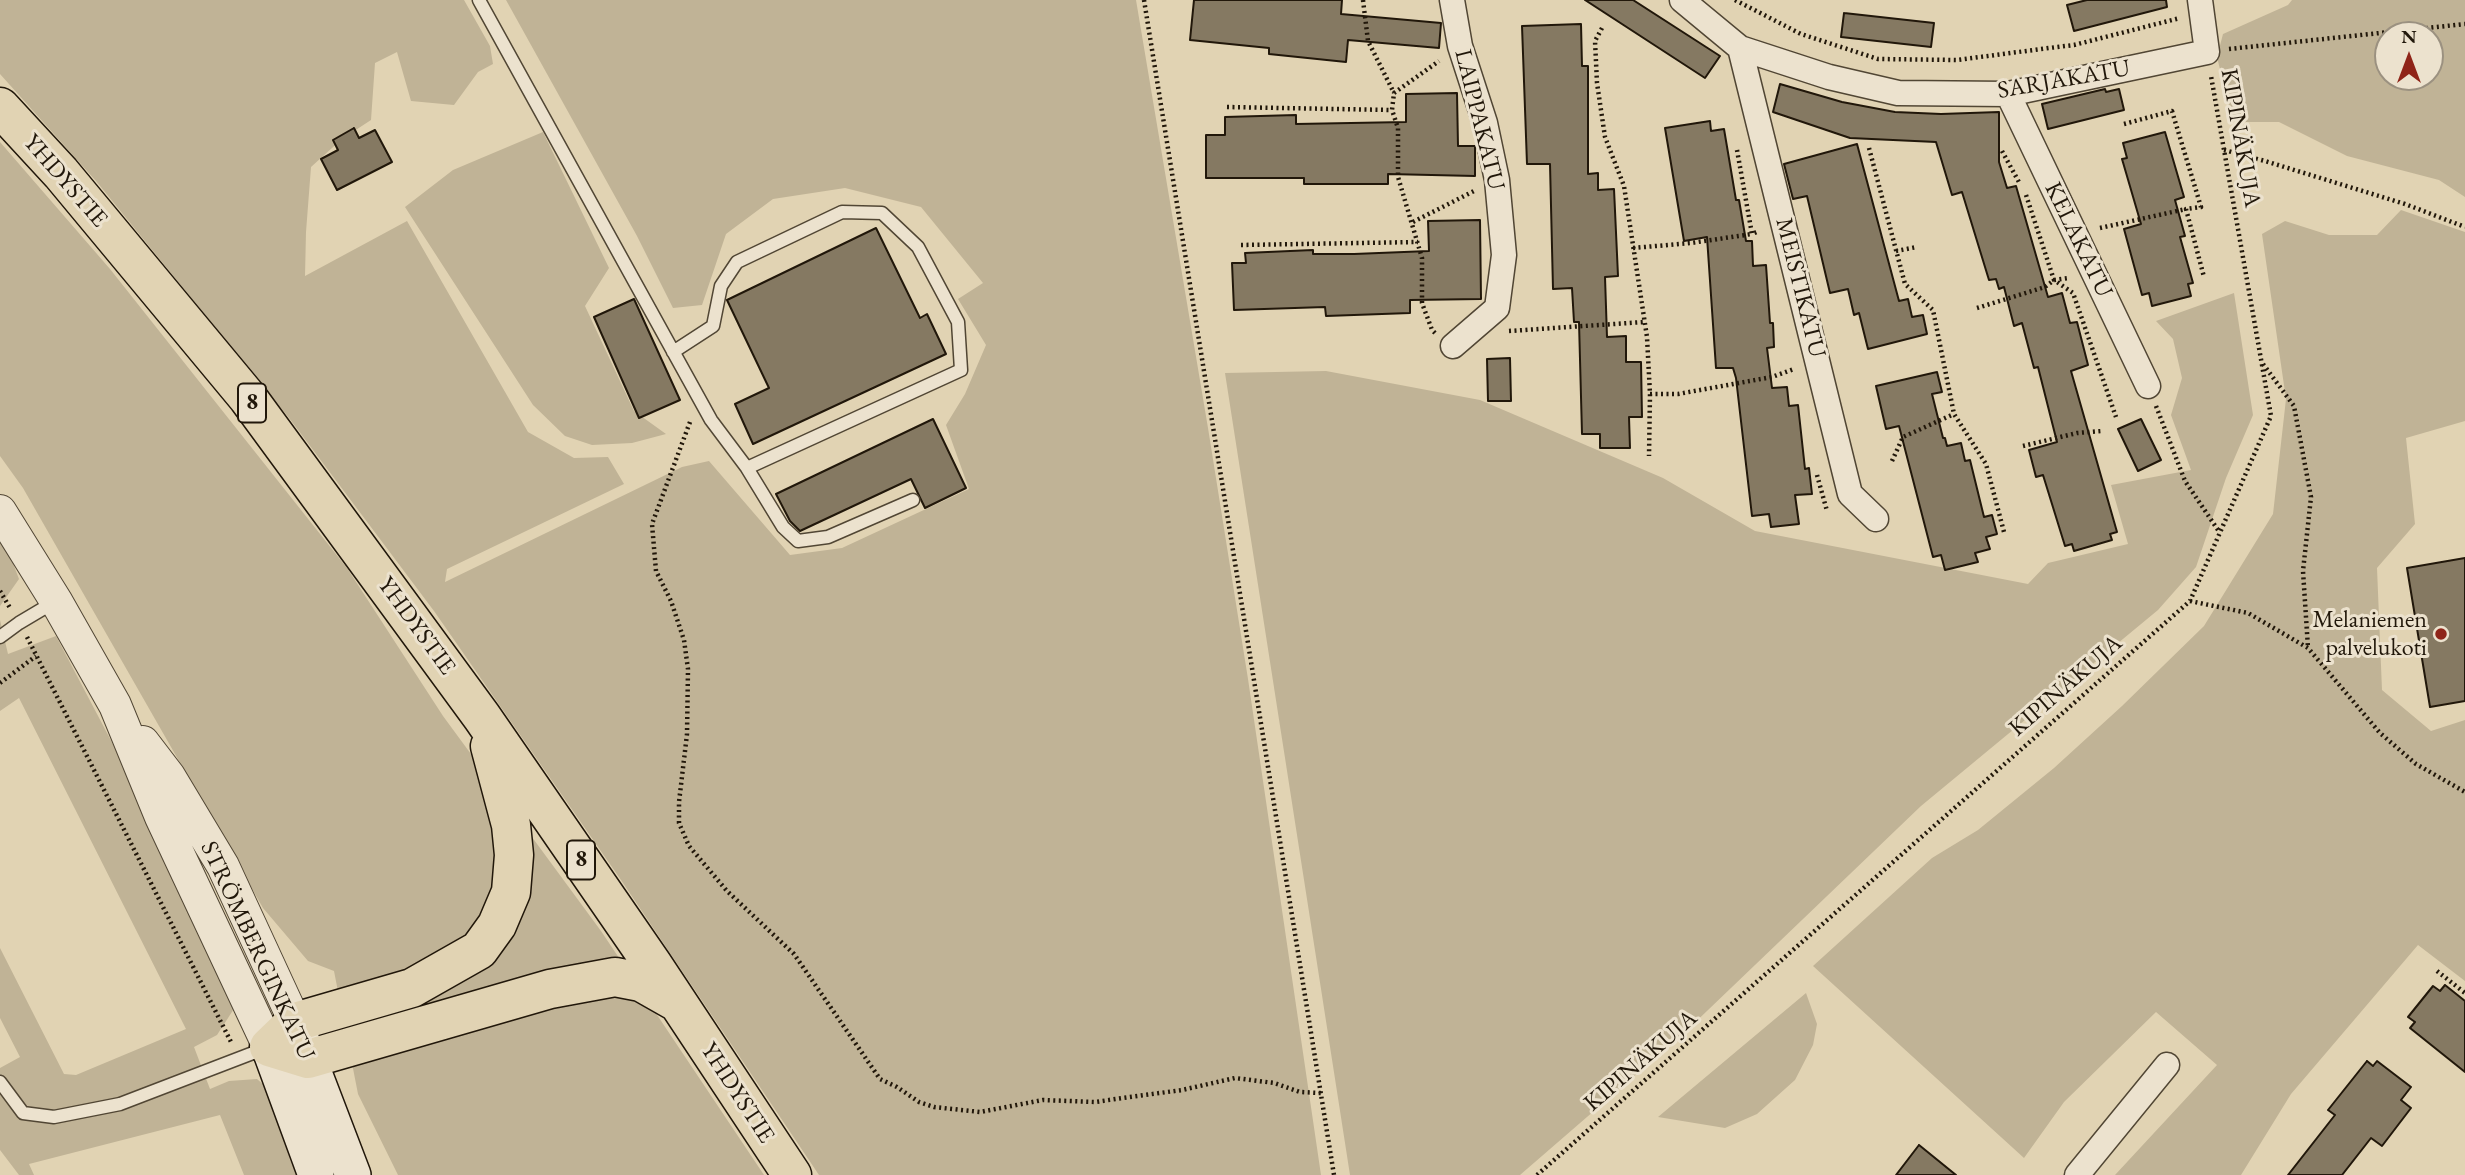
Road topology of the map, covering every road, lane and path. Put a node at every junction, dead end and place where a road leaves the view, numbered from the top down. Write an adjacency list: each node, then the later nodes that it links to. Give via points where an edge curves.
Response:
1 (479, 0): 40 (lane)
2 (1144, 0): 75 (path)
3 (1363, 0): 13 (path, via 1367,41)
4 (1452, 0): 10 (street, LAIPPAKATU)
5 (1682, 0): 11 (street, SARJAKATU)
6 (1735, 0): 7 (path, via 1801,34 1878,59 1957,60 2074,45)
7 (2200, 6): 12 (street)
8 (2465, 24): 12 (path)
9 (1602, 28): 31 (path, via 1595,41 1597,83 1605,137 1624,186)
10 (1460, 47): 13 (path); 22 (street, LAIPPAKATU, via 1485,123)
11 (1740, 48): 14 (street, SARJAKATU, via 1829,77 1898,93); 42 (street, MEISTIKATU)
12 (2207, 52): 14 (street, SARJAKATU); 20 (path, KIPINÄKUJA)
13 (1394, 93): 17 (path)
14 (2008, 94): 27 (street, KELAKATU)
15 (0, 107): 66 (highway, YHDYSTIE / 8, via 61,173 248,398)
16 (1227, 107): 17 (path)
17 (1392, 110): 24 (path, via 1398,128 1398,177)
18 (2124, 124): 23 (path, via 2172,111 2201,206)
19 (1869, 148): 32 (path)
20 (2224, 150): 25 (path, via 2405,204); 41 (path, KIPINÄKUJA)
21 (2002, 151): 35 (path, via 2025,193)
22 (1497, 180): 24 (path); 39 (street, LAIPPAKATU, via 1504,255 1497,308)
23 (2186, 209): 27 (path); 34 (path)
24 (1413, 222): 28 (path)
25 (2465, 227)
26 (1752, 234): 31 (path)
27 (2075, 234): 33 (street, KELAKATU)
28 (1418, 242): 29 (path); 39 (path, via 1422,303 1432,330)
29 (1241, 245)
30 (1917, 247): 32 (path)
31 (1633, 248): 37 (path)
32 (1896, 251): 46 (path, via 1905,284 1933,310)
33 (2094, 273): 35 (path); 43 (street, KELAKATU)
34 (2204, 277)
35 (2054, 280): 36 (path, via 2045,287); 47 (path, via 2073,293)
36 (1977, 308)
37 (1644, 322): 38 (path); 44 (path)
38 (1506, 331)
39 (1453, 346)
40 (673, 352): 45 (lane); 52 (lane, via 713,326 721,286 737,262 842,212 882,213 918,247 958,322 961,370)
41 (2262, 362): 57 (path, KIPINÄKUJA, via 2271,416); 63 (path, via 2294,406 2311,497 2303,571)
42 (1819, 365): 44 (path, via 1678,394); 55 (street, MEISTIKATU, via 1850,494)
43 (2148, 386): 57 (path, via 2185,481)
44 (1650, 394): 50 (path)
45 (699, 398): 52 (lane); 75 (path, via 652,524 656,571 684,640 688,668 679,823 689,846 727,891 794,954 880,1079 934,1107 980,1112 1043,1100 1095,1102 1236,1078)
46 (1954, 414): 51 (path, via 1903,437); 56 (path, via 1986,464)
47 (2116, 417)
48 (2102, 431): 49 (path)
49 (2023, 446)
50 (1649, 456)
51 (1892, 461)
52 (747, 468): 53 (lane, via 783,527 798,541 828,537)
53 (913, 500)
54 (0, 511): 59 (street, STRÖMBERGINKATU)
55 (1876, 519)
56 (2004, 532)
57 (2220, 533): 60 (path, KIPINÄKUJA)
58 (0, 591): 61 (path)
59 (57, 601): 61 (lane); 71 (street, STRÖMBERGINKATU, via 115,705 169,776 223,866)
60 (2190, 601): 63 (path, via 2248,613); 80 (path, KIPINÄKUJA)
61 (19, 623): 62 (lane); 64 (path)
62 (0, 638)
63 (2308, 649): 67 (path, via 2380,733 2416,764)
64 (36, 656): 65 (path); 71 (path)
65 (0, 683)
66 (482, 717): 70 (highway, YHDYSTIE / 8); 71 (highway, via 512,825 511,892 497,925 479,950 412,988)
67 (2465, 792)
68 (2437, 971): 69 (path)
69 (2465, 993)
70 (678, 1003): 72 (highway, via 641,982 615,977 550,989); 78 (highway, YHDYSTIE / 8)
71 (268, 1042): 72 (highway); 74 (lane, via 120,1104 54,1116 23,1113); 76 (main road, STRÖMBERGINKATU)
72 (308, 1059): 77 (main road, STRÖMBERGINKATU)
73 (2167, 1065): 81 (street)
74 (0, 1082)
75 (1321, 1093): 79 (path)
76 (316, 1175)
77 (353, 1175)
78 (792, 1175)
79 (1334, 1175)
80 (1537, 1175)
81 (2077, 1175)

